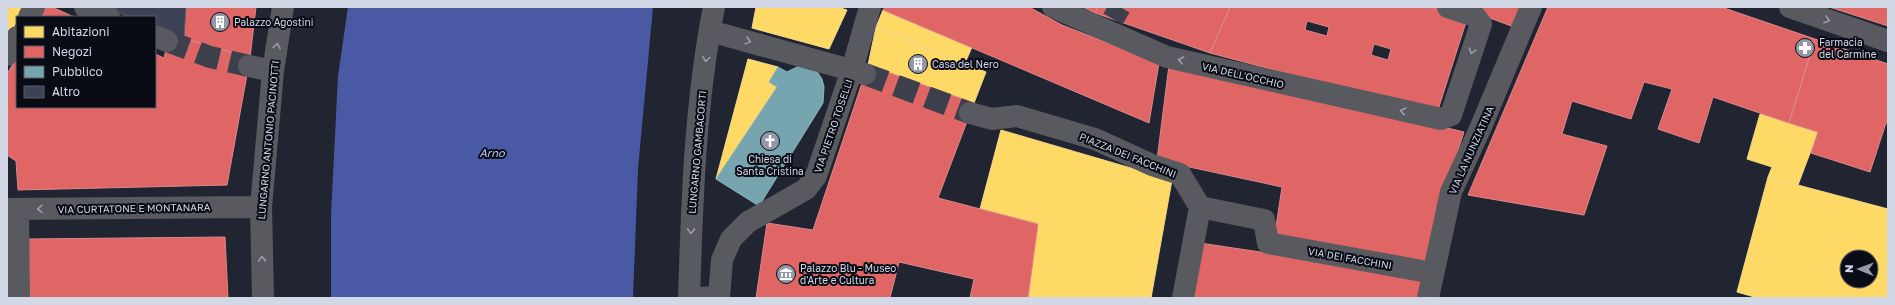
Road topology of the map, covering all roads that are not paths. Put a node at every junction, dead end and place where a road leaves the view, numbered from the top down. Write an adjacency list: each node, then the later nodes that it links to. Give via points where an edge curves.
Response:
1 (34, 7): 10 (street)
2 (85, 7): 11 (street)
3 (283, 7): 17 (street, LUNGARNO ANTONIO PACINOTTI, one-way to 3)
4 (714, 7): 12 (street, LUNGARNO GAMBACORTI)
5 (870, 7): 18 (street, VIA PIETRO TOSELLI)
6 (1053, 7): 7 (street, VIA DELL'OCCHIO, one-way to 6, via 1475,16 1481,24 1451,115 1441,119 1167,57 1110,25)
7 (1448, 7)
8 (1531, 7): 23 (street, VIA LA NUNZIATINA, via 1451,192)
9 (1790, 7): 14 (street, one-way to 14)
10 (30, 16)
11 (107, 16)
12 (710, 30): 18 (street, one-way to 18); 26 (street, LUNGARNO GAMBACORTI, one-way to 26, via 698,119)
13 (16, 39): 15 (street)
14 (1888, 41)
15 (7, 55)
16 (249, 66): 17 (street)
17 (273, 71): 20 (street, LUNGARNO ANTONIO PACINOTTI)
18 (858, 72): 27 (street, VIA PIETRO TOSELLI, via 816,176 806,189 748,222 731,239 722,260 719,297)
19 (970, 112): 21 (street, PIAZZA DEI FACCHINI, via 992,119 1017,116 1095,139 1152,165 1180,174)
20 (261, 207): 22 (street, VIA CURTATONE E MONTANARA, one-way to 22); 25 (street, LUNGARNO ANTONIO PACINOTTI, one-way to 20)
21 (1200, 207): 23 (street, VIA DEI FACCHINI, via 1264,220 1268,243); 28 (street)
22 (13, 210): 24 (street)
23 (1432, 273): 29 (street, VIA LA NUNZIATINA)
24 (19, 298)
25 (264, 298)
26 (689, 298)
27 (694, 298)
28 (1183, 298)
29 (1428, 298)

